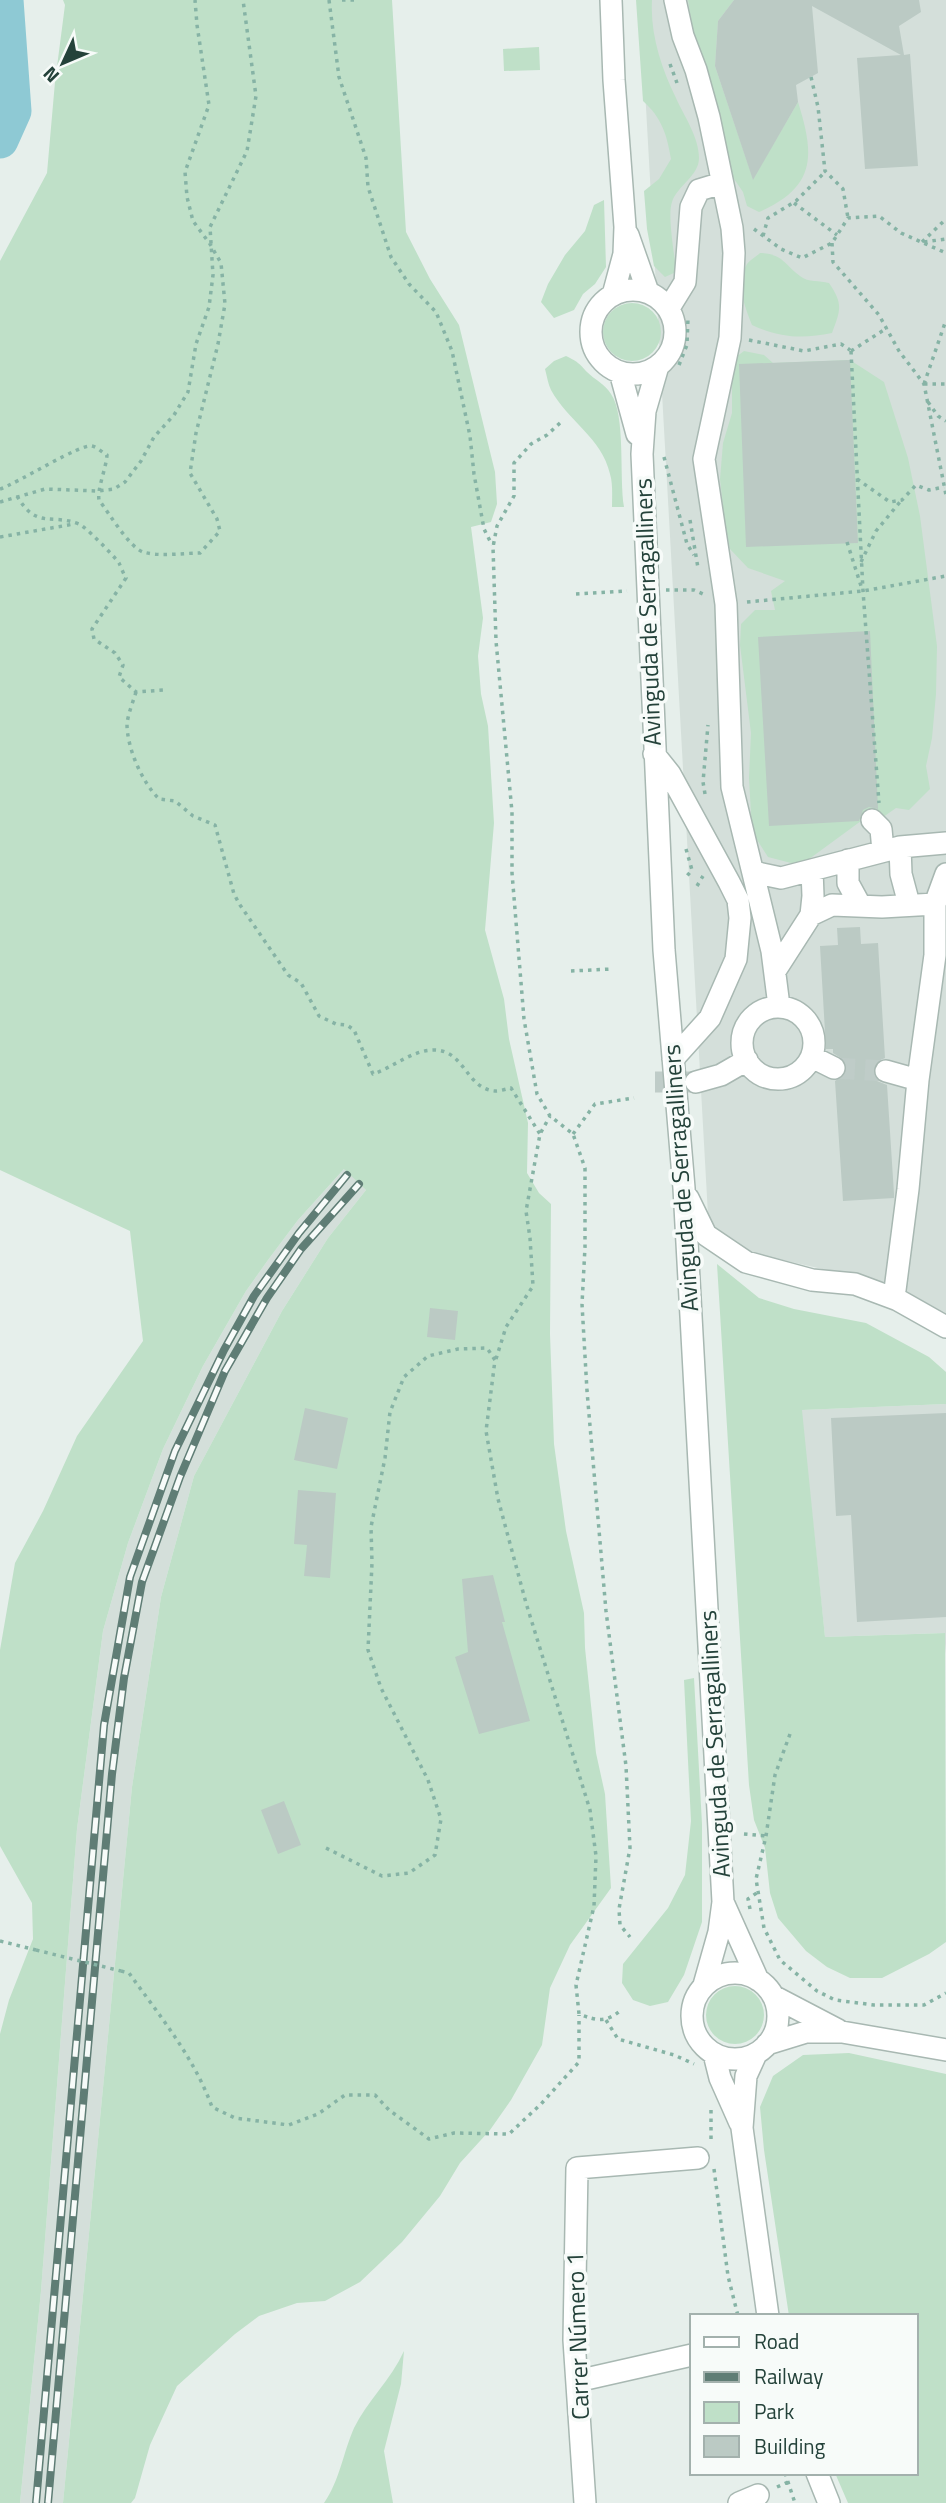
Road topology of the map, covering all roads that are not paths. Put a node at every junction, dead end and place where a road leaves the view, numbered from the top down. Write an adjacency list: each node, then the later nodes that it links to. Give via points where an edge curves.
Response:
1 (611, 0): 4 (street)
2 (675, 0): 3 (street, via 709,117)
3 (724, 192): 7 (street, via 699,190 691,206 685,282); 17 (street, via 734,253 730,338 704,459 726,604 732,787)
4 (625, 227): 5 (street); 6 (street, via 624,254)
5 (648, 292): 6 (street, via 628,290); 7 (street)
6 (613, 295): 9 (street, via 596,312 592,335 598,355)
7 (668, 308): 8 (street, via 676,326 675,339 671,352)
8 (658, 366): 9 (street, via 639,374); 10 (street, Avinguda de Serragalliners, via 645,411)
9 (620, 372): 10 (street, Avinguda de Serragalliners)
10 (649, 456): 11 (street, Avinguda de Serragalliners)
11 (654, 754): 19 (street, via 670,774); 27 (street, Avinguda de Serragalliners)
12 (876, 825): 14 (street)
13 (946, 843): 14 (street)
14 (891, 849): 15 (street); 20 (street)
15 (848, 860): 16 (street); 22 (street, via 848,883)
16 (813, 870): 17 (street, via 781,878); 23 (street)
17 (753, 872): 19 (street); 24 (street)
18 (946, 874): 21 (street)
19 (738, 900): 27 (street, via 736,959 710,1018)
20 (909, 904): 21 (street); 22 (street)
21 (935, 904): 31 (street, via 935,955)
22 (860, 905): 23 (street, via 832,905)
23 (811, 915): 24 (street)
24 (775, 971): 25 (street)
25 (779, 1006): 26 (street, via 801,1014 809,1023 815,1045); 28 (street, via 759,1012 745,1028 742,1039)
26 (812, 1057): 28 (street, via 797,1074 775,1079 764,1076); 29 (street)
27 (673, 1059): 33 (street, Avinguda de Serragalliners)
28 (747, 1060): 32 (street, Avinguda de Serragalliners)
29 (834, 1068)
30 (886, 1071): 31 (street)
31 (918, 1080): 34 (street)
32 (696, 1082)
33 (684, 1188): 35 (street, via 706,1235 746,1262 812,1280 855,1284 898,1300); 36 (street, Avinguda de Serragalliners)
34 (895, 1290)
35 (946, 1327)
36 (723, 1902): 37 (street, Avinguda de Serragalliners); 38 (street, Avinguda de Serragalliners)
37 (758, 1980): 38 (street, via 730,1973); 39 (street)
38 (704, 1985): 45 (street, via 694,2001 692,2023 698,2038)
39 (773, 1996): 40 (street); 43 (street, via 778,2021 773,2037)
40 (842, 2032): 42 (street); 43 (street, via 806,2032)
41 (946, 2034): 42 (street)
42 (920, 2047): 44 (street)
43 (762, 2049): 45 (street, via 744,2058); 46 (street, via 746,2076)
44 (946, 2050)
45 (714, 2054): 46 (street)
46 (742, 2128): 48 (street)
47 (707, 2154): 50 (street, Carrer Número 1, via 576,2168)
48 (768, 2314)
49 (690, 2354): 50 (street)
50 (577, 2381): 52 (street, Carrer Número 1)
51 (818, 2475): 53 (street)
52 (585, 2503)
53 (829, 2503)

